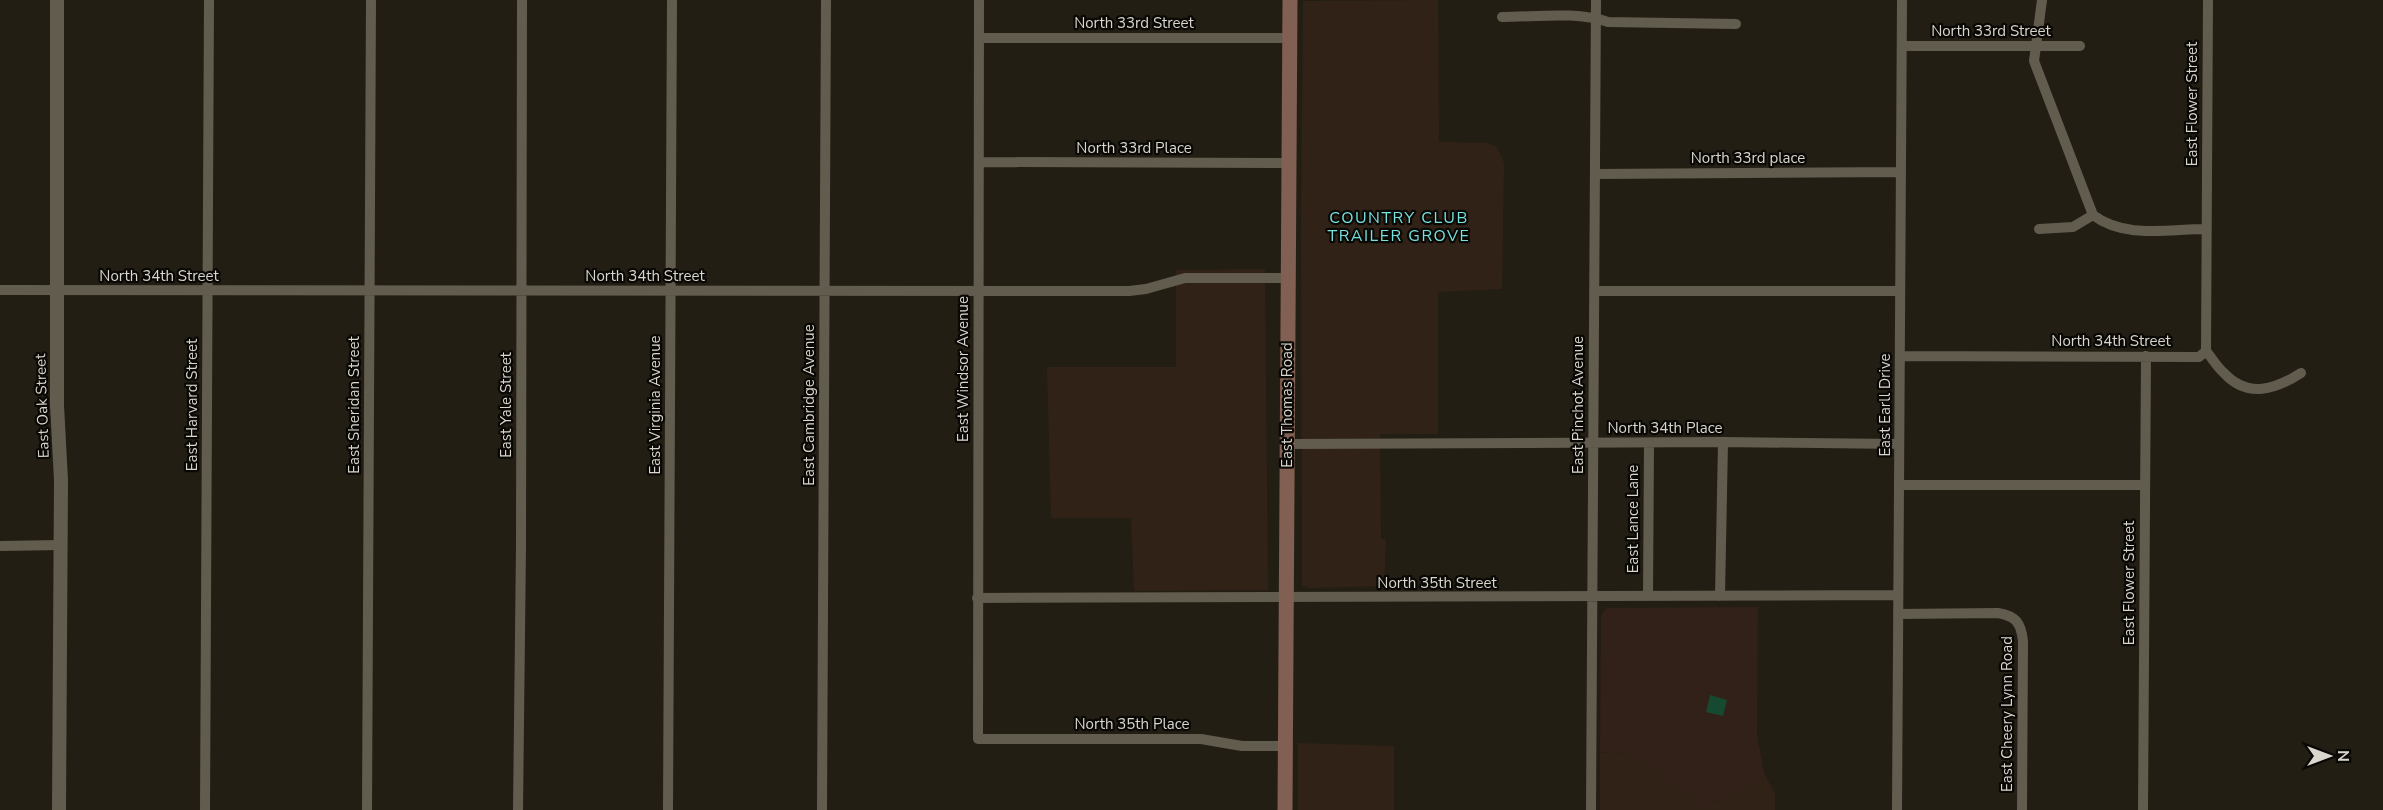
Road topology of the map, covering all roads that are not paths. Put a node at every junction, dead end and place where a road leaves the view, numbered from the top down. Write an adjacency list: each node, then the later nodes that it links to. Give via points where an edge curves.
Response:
1 (57, 0): 31 (street, East Oak Street)
2 (209, 0): 32 (street, East Harvard Street)
3 (371, 0): 29 (street, East Sheridan Street)
4 (522, 0): 33 (street, East Yale Street)
5 (672, 0): 34 (street, East Virginia Avenue)
6 (826, 0): 35 (street, East Cambridge Avenue)
7 (979, 0): 16 (street, East Windsor Avenue)
8 (1290, 0): 17 (main road, East Thomas Road)
9 (1596, 0): 14 (street, East Pinchot Avenue)
10 (1902, 0): 18 (street, East Earll Drive)
11 (2042, 0): 19 (street)
12 (2208, 0): 27 (street, East Flower Street)
13 (1502, 17): 14 (street)
14 (1596, 18): 15 (street, via 1608,22); 24 (street, East Pinchot Avenue)
15 (1736, 24)
16 (979, 38): 17 (street, North 33rd Street); 21 (street, East Windsor Avenue)
17 (1289, 39): 22 (main road, East Thomas Road)
18 (1902, 46): 19 (street, North 33rd Street); 23 (street, East Earll Drive)
19 (2035, 46): 20 (street, North 33rd Street); 25 (street, via 2034,61)
20 (2080, 46)
21 (979, 162): 22 (street, North 33rd Place); 36 (street, East Windsor Avenue)
22 (1288, 163): 28 (main road, East Thomas Road)
23 (1901, 172): 24 (street, North 33rd place); 38 (street, East Earll Drive)
24 (1595, 174): 37 (street, East Pinchot Avenue)
25 (2093, 215): 26 (street, via 2073,227); 27 (street, via 2124,230)
26 (2039, 229)
27 (2206, 229): 39 (street, East Flower Street)
28 (1288, 278): 36 (street, North 34th Street, via 1185,278 1137,291); 46 (main road, East Thomas Road)
29 (368, 290): 32 (street, North 34th Street); 33 (street, North 34th Street); 63 (street, East Sheridan Street)
30 (0, 291): 31 (street, North 34th Street)
31 (56, 291): 32 (street, North 34th Street); 50 (street, East Oak Street)
32 (207, 291): 62 (street, East Harvard Street)
33 (520, 291): 34 (street, North 34th Street); 64 (street, East Yale Street)
34 (671, 291): 35 (street, North 34th Street); 65 (street, East Virginia Avenue)
35 (825, 291): 36 (street, North 34th Street); 66 (street, East Cambridge Avenue)
36 (978, 291): 56 (street, East Windsor Avenue)
37 (1594, 291): 38 (street); 44 (street, East Pinchot Avenue)
38 (1900, 291): 40 (street, East Earll Drive)
39 (2206, 351): 41 (street, North 34th Street, via 2199,357); 42 (street, via 2224,374 2257,389 2281,386)
40 (1900, 356): 41 (street, North 34th Street); 47 (street, East Earll Drive)
41 (2146, 356): 49 (street, East Flower Street)
42 (2301, 373)
43 (1723, 442): 45 (street, North 34th Place); 47 (street, North 34th Place); 55 (street, via 1719,576)
44 (1593, 443): 45 (street, North 34th Place); 46 (street, North 34th Place); 53 (street, East Pinchot Avenue)
45 (1649, 443): 54 (street, East Lance Lane)
46 (1287, 444): 57 (main road, East Thomas Road)
47 (1899, 444): 48 (street, East Earll Drive)
48 (1899, 485): 49 (street); 52 (street, East Earll Drive)
49 (2145, 485): 71 (street, East Flower Street)
50 (61, 545): 51 (street); 61 (street, East Oak Street)
51 (0, 546)
52 (1898, 595): 55 (street, North 35th Street); 58 (street, East Earll Drive)
53 (1592, 596): 54 (street, North 35th Street); 57 (street, North 35th Street); 68 (street, East Pinchot Avenue)
54 (1648, 596): 55 (street, North 35th Street)
55 (1722, 596)
56 (977, 598): 57 (street, North 35th Street); 59 (street, East Windsor Avenue)
57 (1286, 598): 60 (main road, East Thomas Road)
58 (1898, 614): 69 (street, East Earll Drive); 70 (street, East Cheery Lynn Road, via 1998,613 2015,619 2022,628)
59 (978, 738): 60 (street, North 35th Place, via 1201,739 1242,746)
60 (1286, 746): 67 (main road, East Thomas Road)
61 (59, 810)
62 (205, 810)
63 (367, 810)
64 (518, 810)
65 (668, 810)
66 (822, 810)
67 (1285, 810)
68 (1591, 810)
69 (1897, 810)
70 (2022, 810)
71 (2143, 810)

